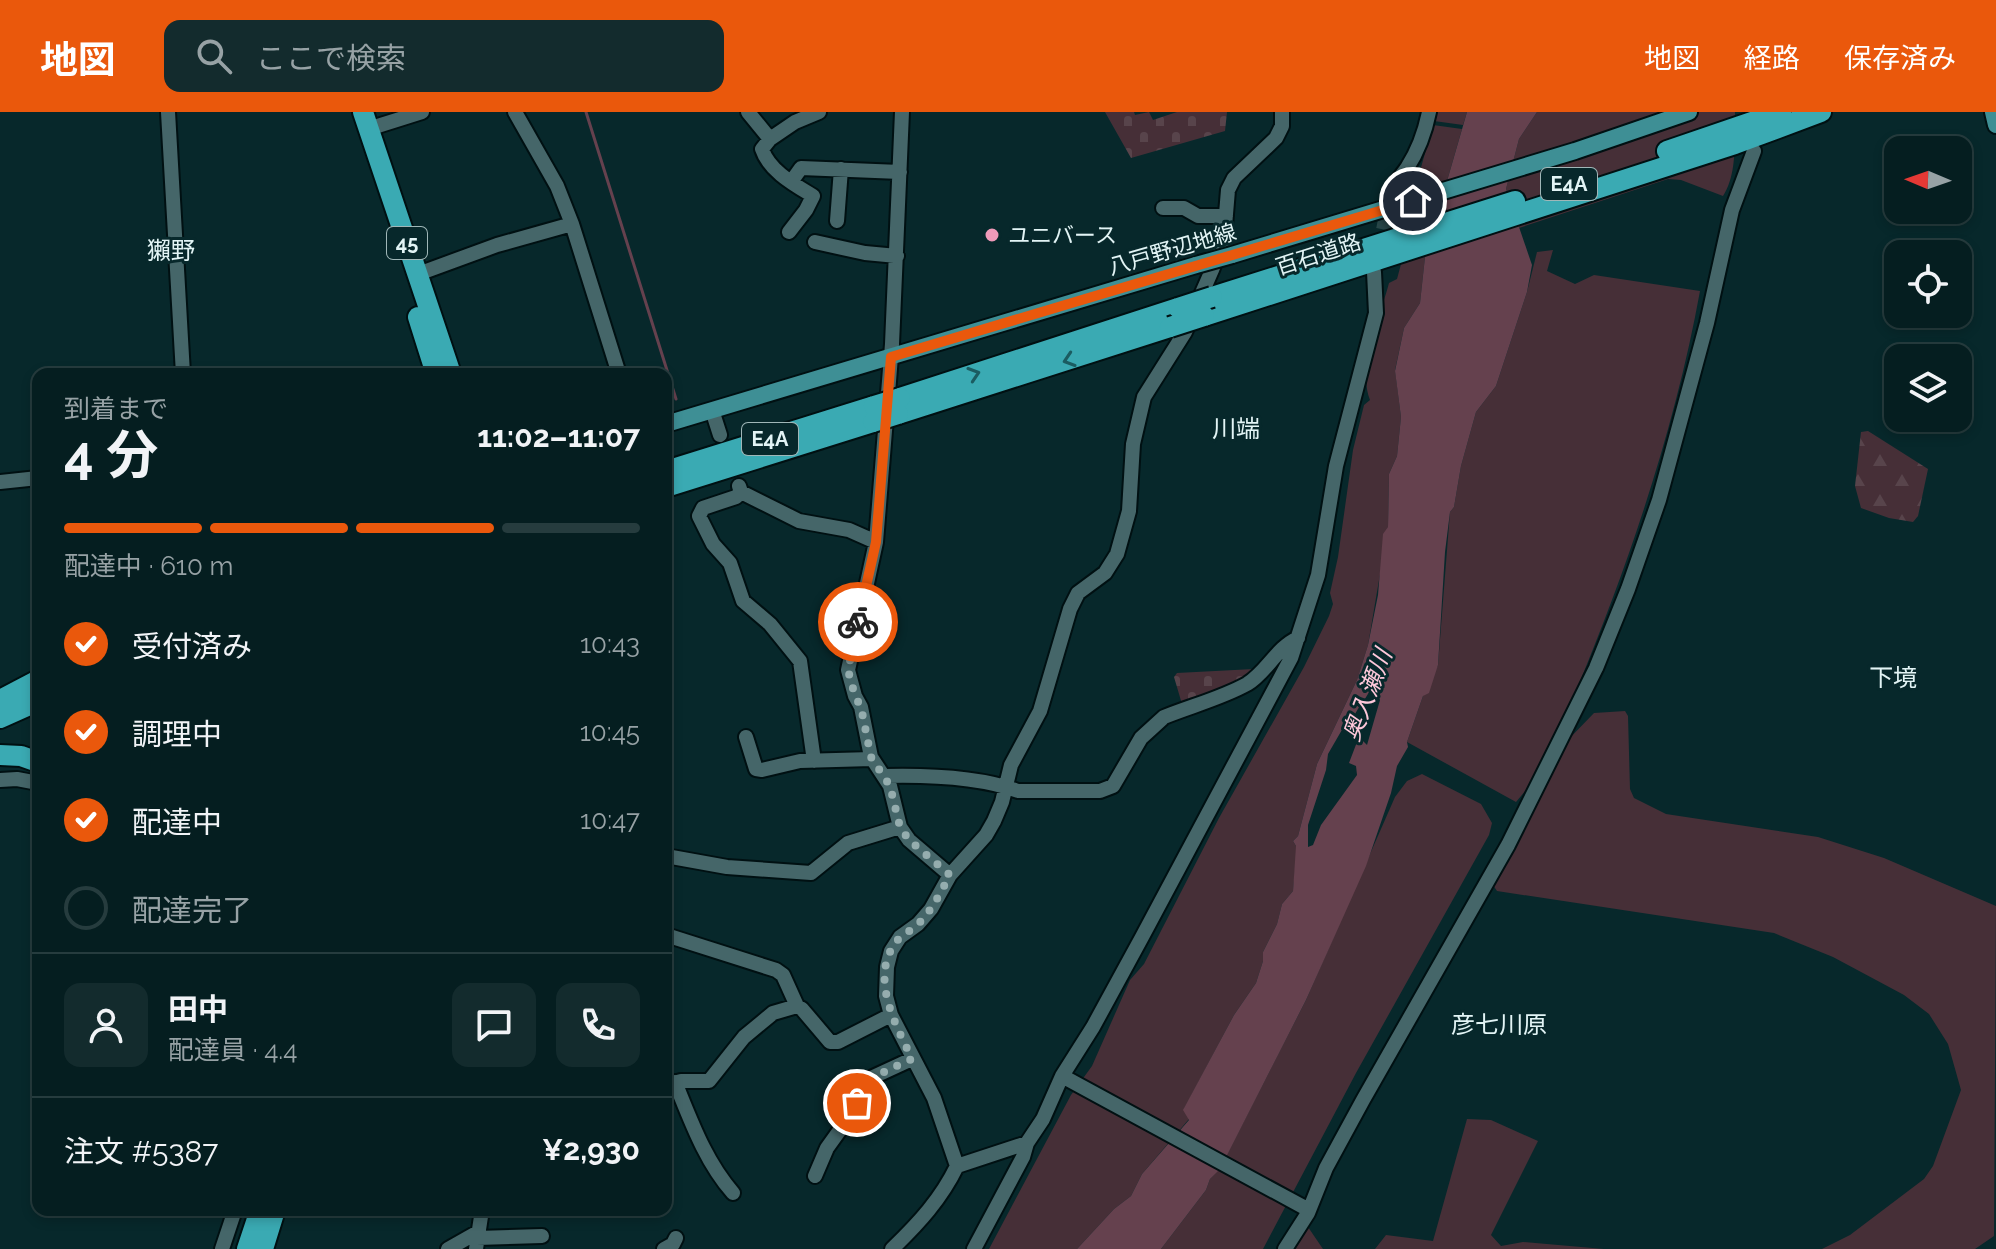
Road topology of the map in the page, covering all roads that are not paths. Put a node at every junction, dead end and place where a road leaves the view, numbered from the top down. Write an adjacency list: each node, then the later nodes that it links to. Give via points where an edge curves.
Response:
1 (168, 112): 32 (street)
2 (351, 112): 33 (highway, 45)
3 (422, 112): 14 (street)
4 (515, 112): 25 (street)
5 (748, 112): 16 (street)
6 (819, 112): 16 (street)
7 (902, 112): 19 (street)
8 (1282, 112): 23 (street, via 1276,138 1234,178)
9 (1429, 112): 21 (street, via 1426,130)
10 (1689, 112): 31 (main road, 八戸野辺地線, bridge, via 1413,201)
11 (1781, 112): 17 (highway, 百石道路 / E4A)
12 (1821, 112): 17 (highway, 百石道路 / E4A)
13 (1993, 112): 15 (main road)
14 (366, 120): 30 (highway, 45)
15 (1996, 125)
16 (770, 139): 20 (street, via 763,153)
17 (1741, 141): 37 (highway, 百石道路 / E4A, bridge); 73 (street, via 1707,323 1659,500 1596,668 1508,845)
18 (841, 169): 19 (street); 20 (street, via 801,168); 24 (street)
19 (900, 172): 28 (street)
20 (791, 182): 26 (street, via 813,196)
21 (1390, 196)
22 (1163, 208): 23 (street)
23 (1226, 216): 58 (street, via 1224,238 1185,332 1144,397 1133,444 1129,511 1117,554 1105,573 1078,593 1070,609 1040,711 1011,765)
24 (837, 221)
25 (572, 224): 30 (street); 35 (street)
26 (789, 232)
27 (815, 242): 28 (street)
28 (897, 256): 31 (street)
29 (1374, 272): 45 (street, via 1376,313 1336,466 1318,575)
30 (418, 274): 34 (highway, 45)
31 (891, 357): 36 (main road, 八戸野辺地線); 44 (street)
32 (183, 368)
33 (434, 368)
34 (449, 368)
35 (617, 368)
36 (712, 410): 38 (main road, 八戸野辺地線); 39 (street)
37 (874, 414): 40 (highway, 百石道路 / E4A); 43 (highway, E4A)
38 (672, 422)
39 (720, 435)
40 (672, 469)
41 (32, 479): 42 (street)
42 (0, 482)
43 (672, 485)
44 (876, 542): 52 (street, via 848,670); 54 (street, via 849,530 799,521 740,488 736,497 703,508 699,516 730,563 743,601 800,661)
45 (1298, 638): 58 (street, via 1250,682 1154,724 1113,786 1084,792 1018,791); 66 (street)
46 (32, 685): 47 (highway)
47 (0, 700)
48 (32, 704): 49 (highway)
49 (0, 718)
50 (746, 737): 54 (street, via 756,769)
51 (0, 755): 53 (highway)
52 (872, 759): 54 (street); 55 (street)
53 (32, 760)
54 (814, 761)
55 (884, 776): 58 (street); 59 (street)
56 (0, 780): 57 (street)
57 (32, 783)
58 (1006, 786): 61 (street, via 986,835)
59 (900, 827): 60 (street, via 848,843 811,873); 61 (street)
60 (672, 857)
61 (950, 875): 64 (street, via 931,909 894,945 887,967)
62 (672, 937): 63 (street, via 776,970)
63 (797, 1006): 64 (street, via 830,1042); 67 (street, via 773,1013 744,1037 709,1081)
64 (891, 1015): 65 (street)
65 (912, 1059): 70 (street, via 934,1098); 71 (street, via 873,1077)
66 (1065, 1077): 69 (street); 73 (street)
67 (672, 1084)
68 (672, 1088): 72 (street, via 717,1175)
69 (1027, 1143): 70 (street); 87 (street)
70 (957, 1166): 86 (street, via 924,1218)
71 (815, 1176)
72 (733, 1193)
73 (1306, 1207): 88 (street)
74 (233, 1216): 81 (street)
75 (258, 1216): 82 (highway)
76 (273, 1216): 83 (highway)
77 (481, 1216): 80 (street)
78 (542, 1236): 80 (street)
79 (676, 1238): 85 (street)
80 (477, 1240): 84 (street)
81 (222, 1249)
82 (247, 1249)
83 (263, 1249)
84 (448, 1249)
85 (664, 1249)
86 (892, 1249)
87 (974, 1249)
88 (1285, 1249)

